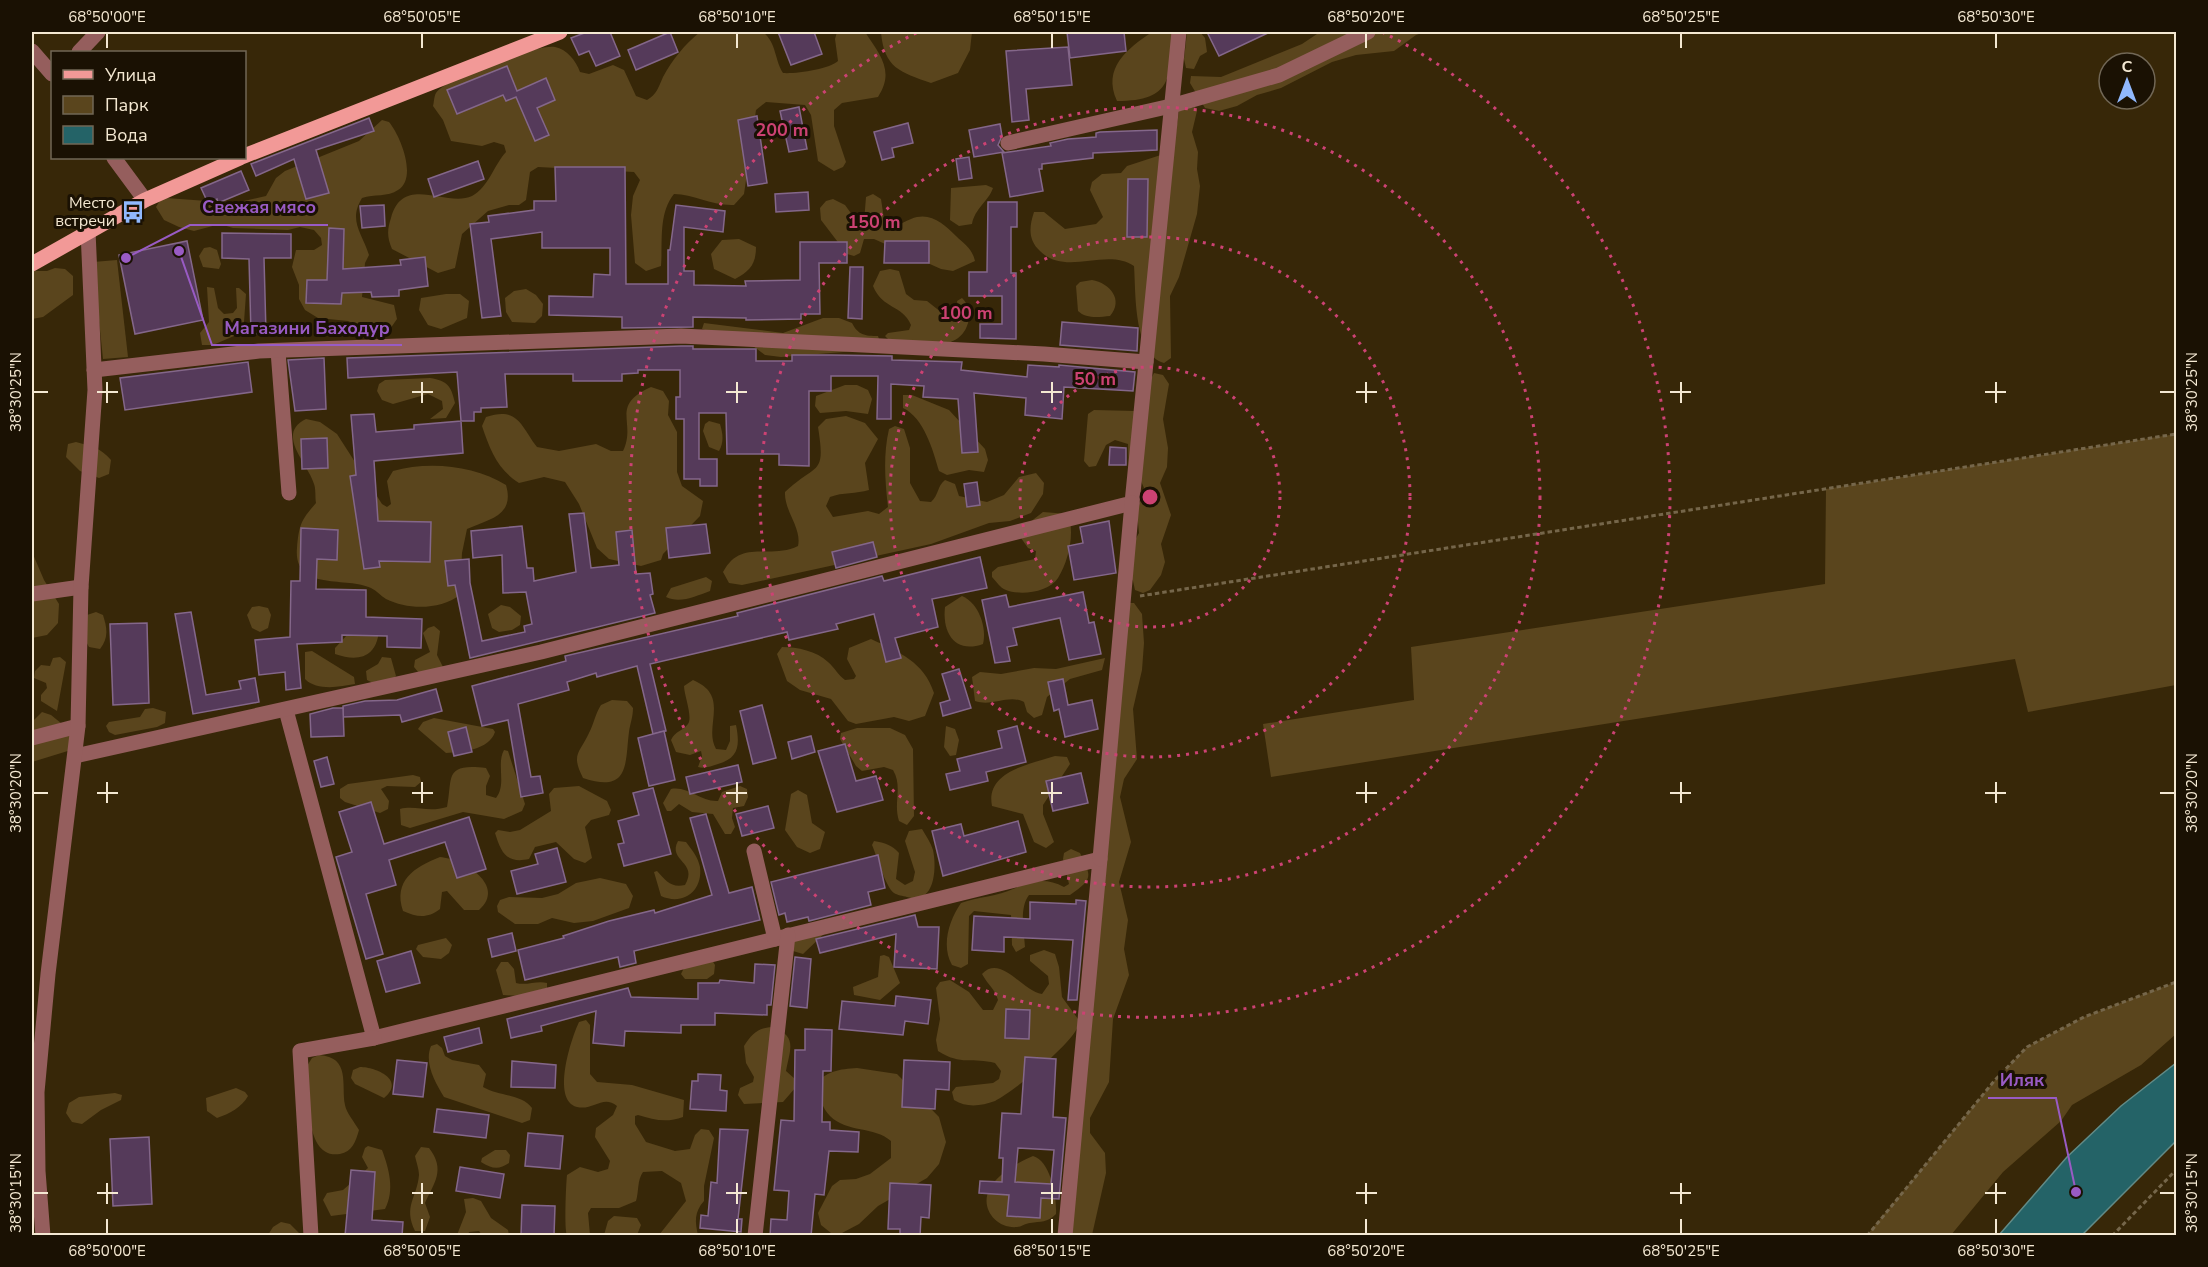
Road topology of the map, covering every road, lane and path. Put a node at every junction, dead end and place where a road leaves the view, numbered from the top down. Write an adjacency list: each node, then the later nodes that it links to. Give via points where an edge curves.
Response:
1 (98, 32): 6 (street)
2 (560, 32): 10 (main road)
3 (1179, 32): 8 (street)
4 (1368, 32): 8 (street, via 1280,75)
5 (32, 51): 7 (street)
6 (80, 51)
7 (51, 73)
8 (1171, 106): 9 (street); 17 (street)
9 (1008, 143)
10 (246, 155)
11 (115, 159): 13 (street)
12 (237, 159): 13 (main road)
13 (145, 200): 14 (main road)
14 (88, 231): 15 (main road); 18 (street)
15 (32, 264)
16 (278, 351): 17 (street, via 681,336); 18 (street); 20 (street)
17 (1146, 362): 21 (street)
18 (94, 370): 22 (street)
19 (2176, 434): 24 (path)
20 (289, 493)
21 (1132, 503): 24 (street); 25 (street, via 541,652)
22 (81, 587): 23 (street); 26 (street)
23 (32, 594)
24 (1124, 598): 30 (street)
25 (286, 710): 28 (street); 33 (street)
26 (78, 726): 27 (street); 28 (street)
27 (32, 738)
28 (75, 756): 34 (street)
29 (754, 851): 31 (street)
30 (1100, 859): 31 (street); 40 (street)
31 (782, 937): 33 (street); 39 (street)
32 (2176, 982): 41 (path, via 2084,1017 2027,1047 1995,1080)
33 (374, 1038): 38 (street, via 304,1049 300,1053)
34 (34, 1089): 36 (street)
35 (2176, 1170): 42 (path)
36 (36, 1210): 37 (street)
37 (44, 1236)
38 (311, 1236)
39 (754, 1236)
40 (1065, 1236)
41 (1867, 1236)
42 (2112, 1236)

